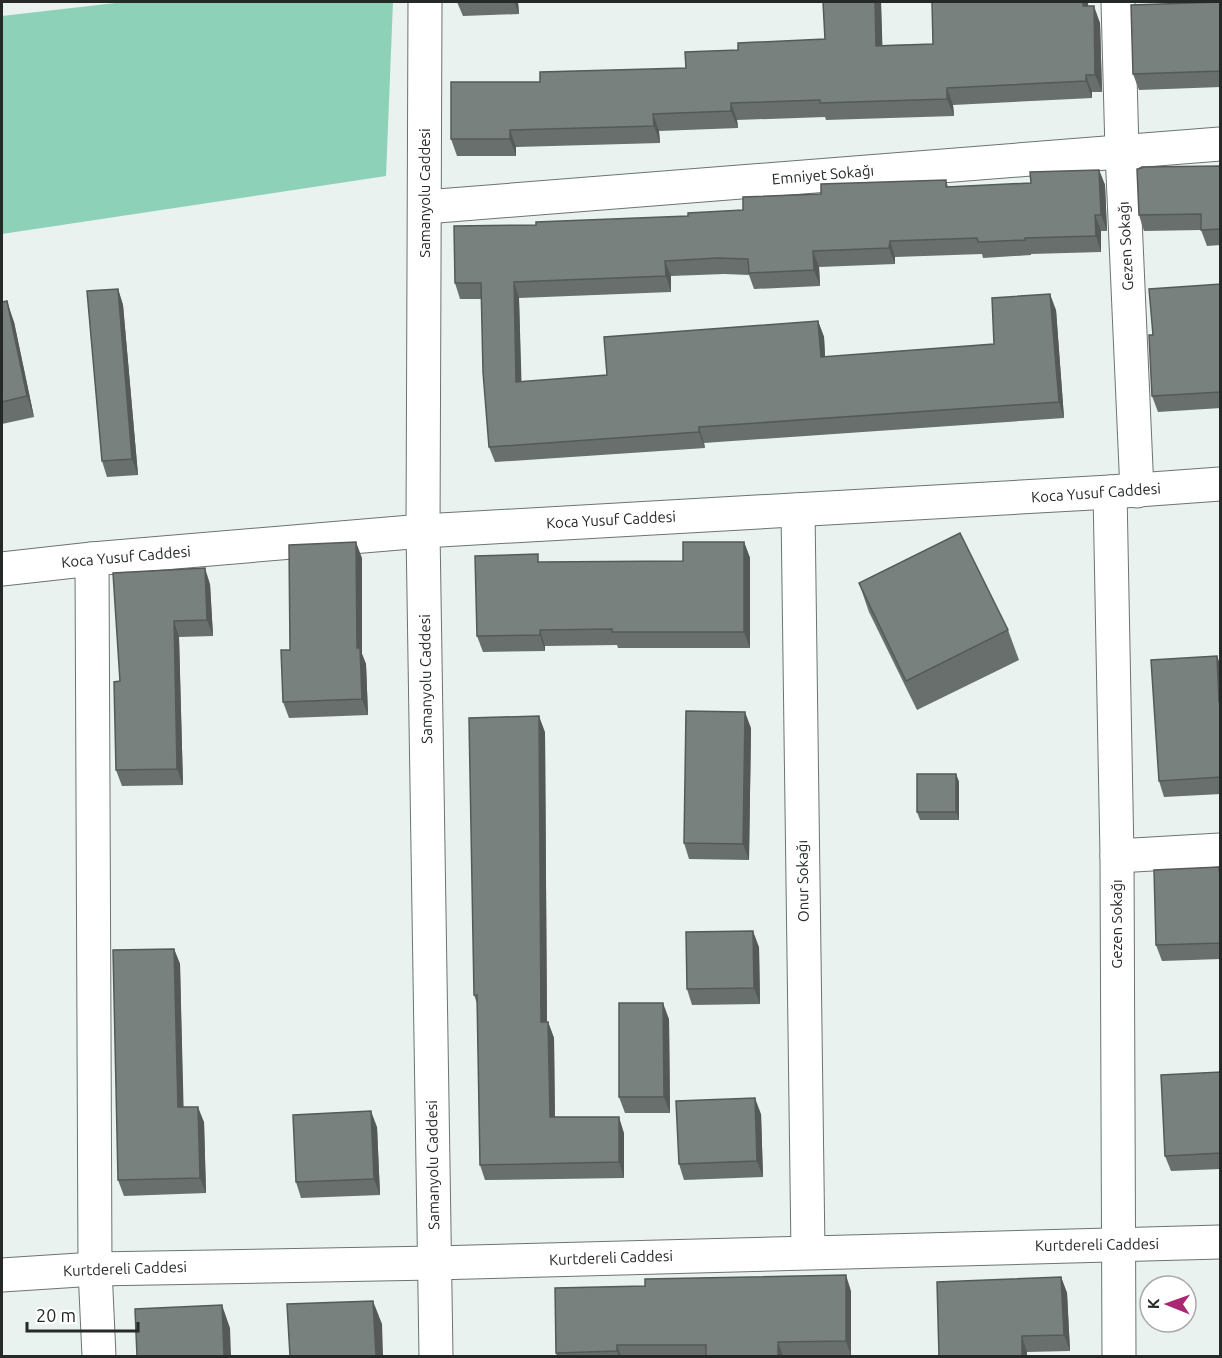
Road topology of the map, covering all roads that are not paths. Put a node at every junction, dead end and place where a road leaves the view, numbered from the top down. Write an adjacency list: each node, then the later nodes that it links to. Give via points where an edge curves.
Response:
1 (425, 2): 5 (street, Samanyolu Caddesi)
2 (1118, 2): 4 (street, Gezen Sokağı)
3 (1221, 144): 4 (street, Emniyet Sokağı)
4 (1122, 151): 5 (street, Emniyet Sokağı); 7 (street, Gezen Sokağı)
5 (425, 207): 9 (street, Samanyolu Caddesi)
6 (1221, 484): 7 (street, Koca Yusuf Caddesi)
7 (1123, 491): 8 (street, Koca Yusuf Caddesi); 13 (street, Gezen Sokağı)
8 (798, 510): 9 (street, Koca Yusuf Caddesi); 16 (street, Onur Sokağı)
9 (423, 531): 10 (street, Koca Yusuf Caddesi); 17 (street, Samanyolu Caddesi)
10 (92, 559): 11 (street, Koca Yusuf Caddesi); 18 (street)
11 (2, 569)
12 (1221, 850): 13 (street)
13 (1117, 856): 15 (street, Gezen Sokağı)
14 (1221, 1242): 15 (street, Kurtdereli Caddesi)
15 (1118, 1244): 16 (street, Kurtdereli Caddesi); 22 (street, Gezen Sokağı)
16 (808, 1252): 17 (street, Kurtdereli Caddesi)
17 (434, 1263): 18 (street, Kurtdereli Caddesi); 21 (street, Samanyolu Caddesi)
18 (95, 1269): 19 (street, Kurtdereli Caddesi); 20 (street)
19 (2, 1275)
20 (99, 1356)
21 (436, 1356)
22 (1119, 1356)

